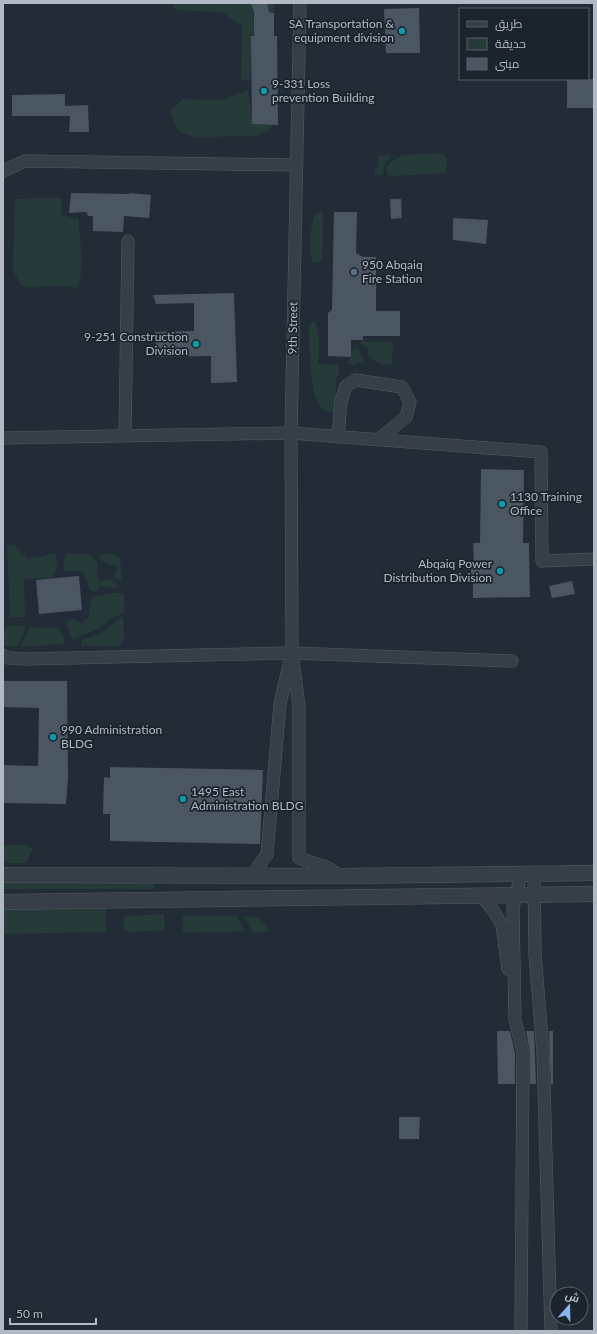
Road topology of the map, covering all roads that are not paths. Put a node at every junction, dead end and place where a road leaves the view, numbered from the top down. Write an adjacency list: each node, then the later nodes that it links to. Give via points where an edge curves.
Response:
1 (300, 3): 2 (street, 9th Street)
2 (297, 165): 3 (street, via 25,162); 5 (street, 9th Street)
3 (3, 171)
4 (128, 241): 6 (street)
5 (291, 434): 6 (street); 7 (street); 11 (street, 9th Street)
6 (125, 436): 8 (street)
7 (338, 437): 9 (street); 9 (street, via 341,402 346,386 356,380 402,387 410,402 406,417)
8 (3, 438)
9 (378, 440): 10 (street, via 541,452 542,561)
10 (594, 559)
11 (292, 653): 12 (street, via 26,659 8,658); 13 (street); 17 (street, via 280,704 267,854); 18 (street, via 299,706 298,858 328,868)
12 (3, 655)
13 (512, 661)
14 (594, 873): 15 (street)
15 (527, 874): 18 (street); 20 (street); 21 (street)
16 (3, 875): 17 (street)
17 (252, 876): 18 (street)
18 (341, 876)
19 (594, 894): 21 (street)
20 (516, 895): 21 (street); 22 (street); 24 (street, via 513,908)
21 (534, 895): 26 (street, via 543,1052)
22 (481, 896): 23 (street); 24 (street, via 502,925)
23 (3, 902)
24 (515, 1020): 25 (street, via 523,1052)
25 (521, 1331)
26 (551, 1331)

